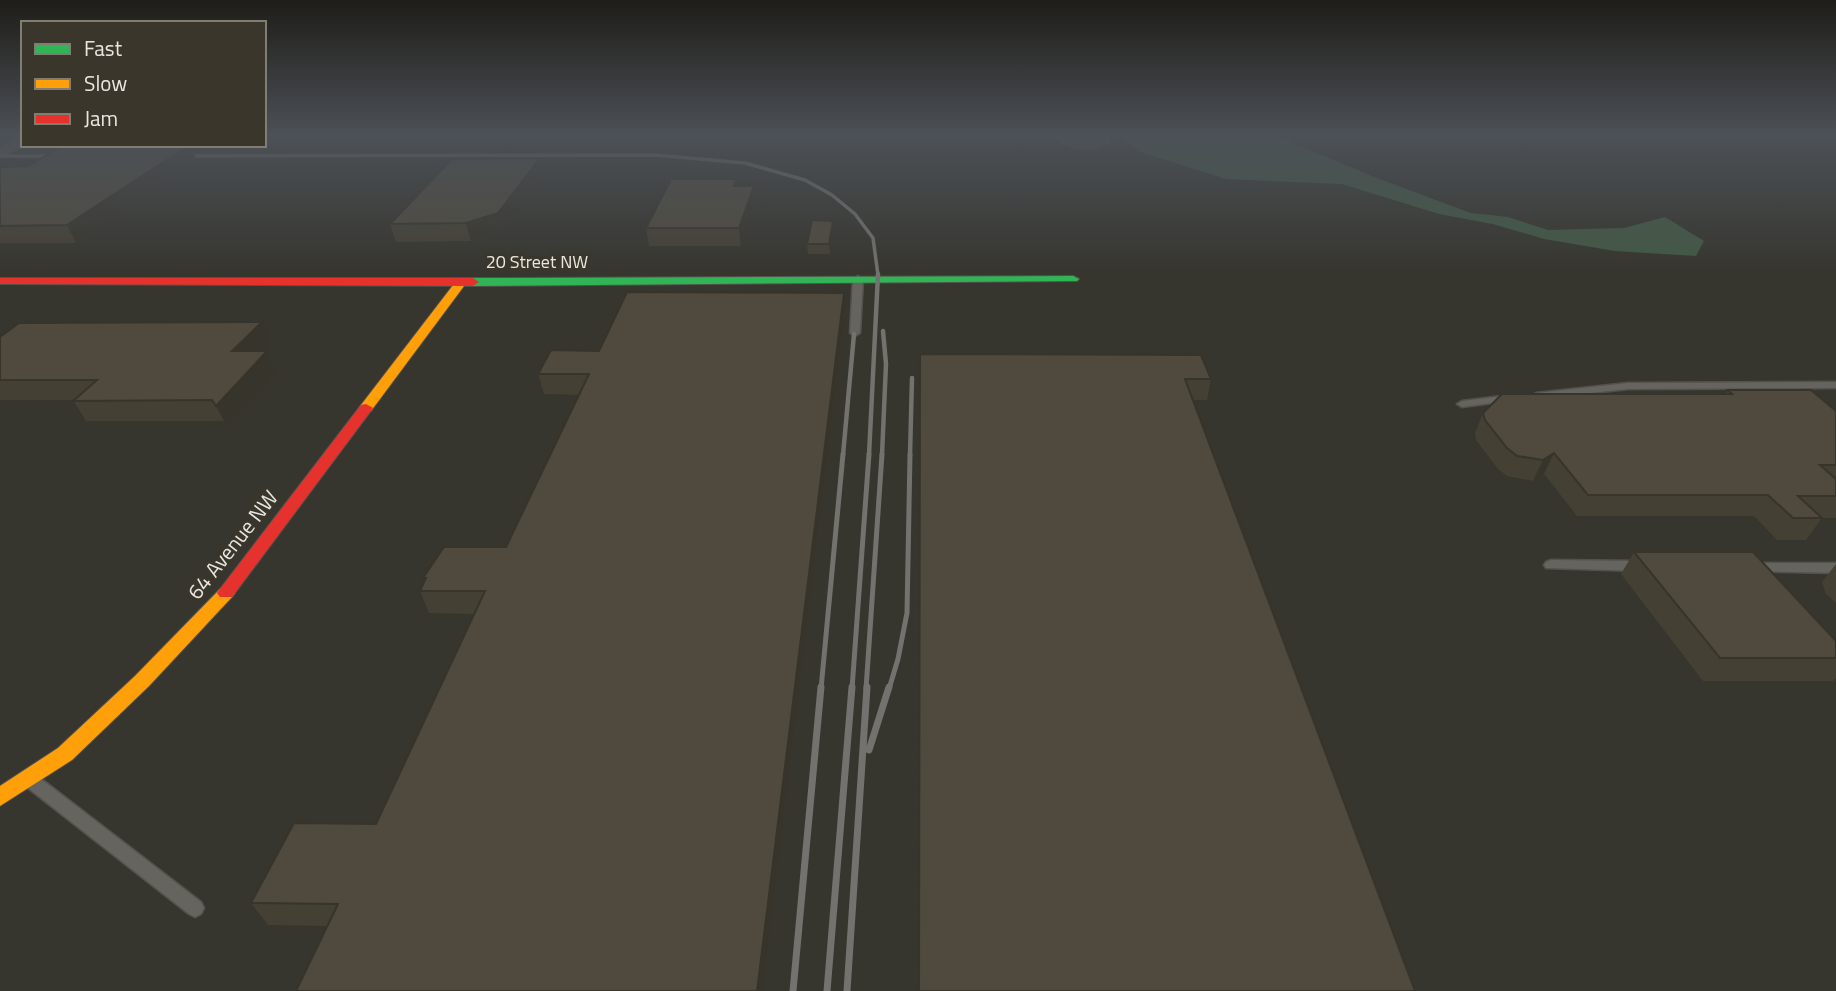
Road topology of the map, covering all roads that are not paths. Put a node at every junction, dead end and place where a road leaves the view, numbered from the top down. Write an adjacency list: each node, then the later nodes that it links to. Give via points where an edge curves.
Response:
1 (858, 279): 2 (street, 20 Street NW); 4 (street, 20 Street NW); 5 (lane)
2 (1073, 279)
3 (0, 281): 4 (street, 20 Street NW)
4 (461, 282): 14 (street, 64 Avenue NW, via 214,608 65,754)
5 (855, 333)
6 (1802, 385): 7 (lane); 8 (lane); 9 (lane, via 1628,386)
7 (1836, 385)
8 (1819, 398)
9 (1462, 404)
10 (1551, 565): 11 (lane)
11 (1659, 566)
12 (1740, 568): 13 (lane)
13 (1836, 568)
14 (28, 778): 15 (street, 64 Avenue NW); 16 (lane)
15 (0, 797)
16 (195, 908)

